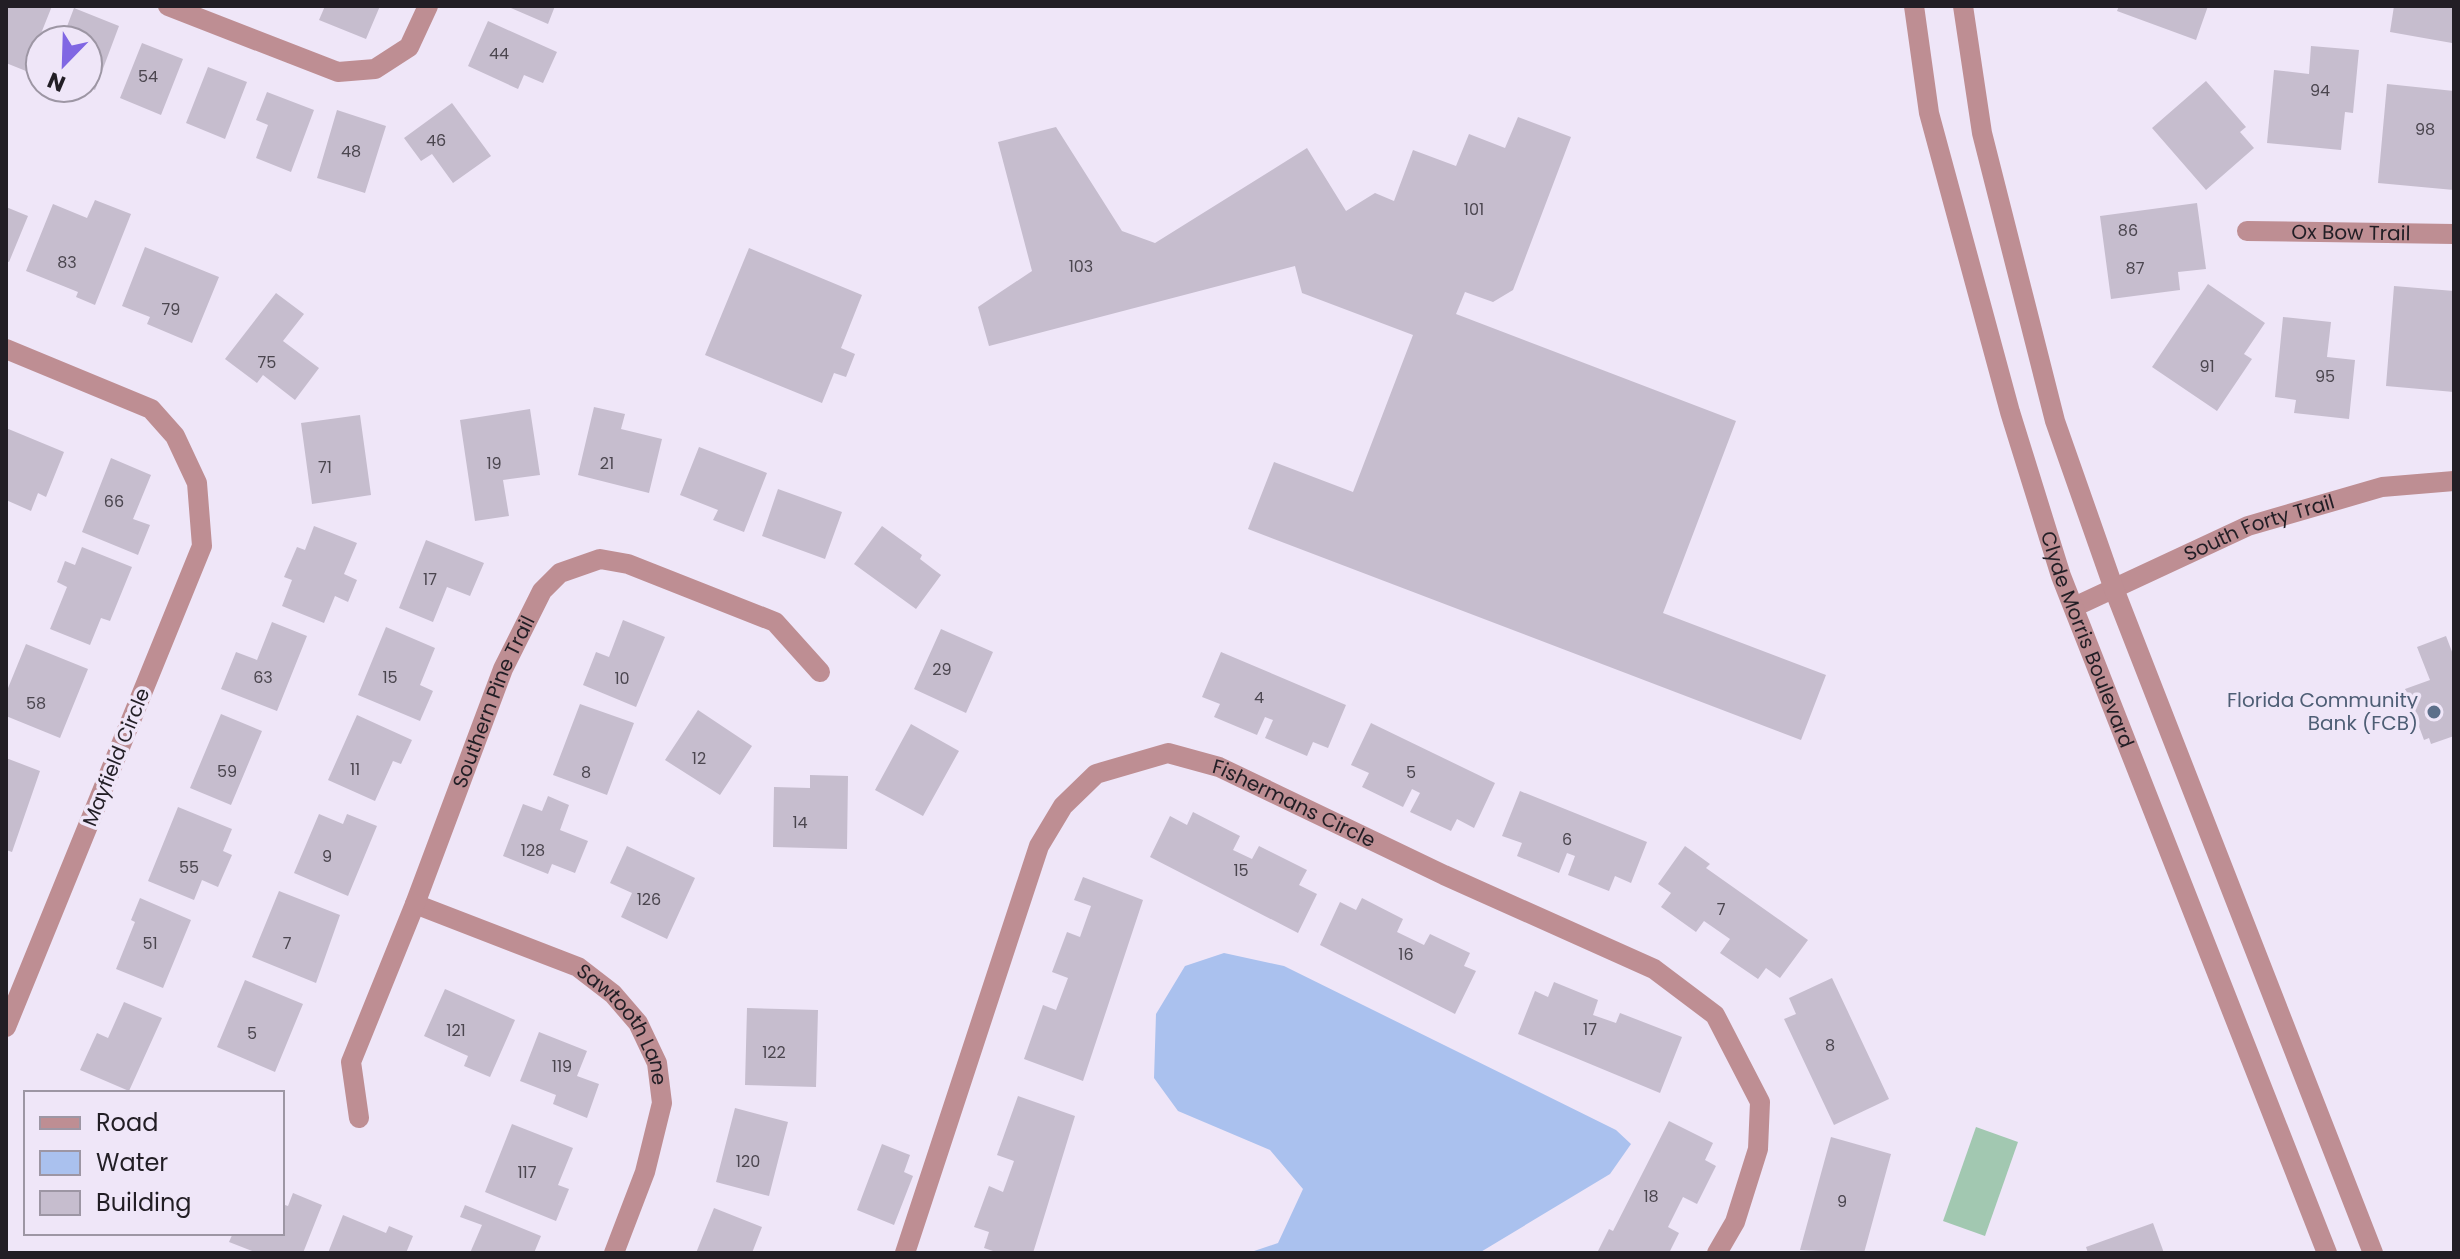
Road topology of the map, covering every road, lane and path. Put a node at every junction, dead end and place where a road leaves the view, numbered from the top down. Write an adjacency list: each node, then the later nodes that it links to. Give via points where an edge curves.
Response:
1 (168, 6): 2 (street, via 338,72 375,69 409,47)
2 (428, 6)
3 (1914, 6): 10 (street, Clyde Morris Boulevard, via 1929,113 2010,412)
4 (1963, 6): 9 (street, via 1982,133 2055,421)
5 (2247, 231): 6 (street, Ox Bow Trail)
6 (2454, 234)
7 (6, 349): 13 (street, Mayfield Circle, via 151,409 175,436 197,483 202,546)
8 (2454, 481): 9 (street, South Forty Trail, via 2382,487 2248,526)
9 (2114, 589): 10 (street, South Forty Trail); 19 (street)
10 (2074, 607): 18 (street, Clyde Morris Boulevard)
11 (820, 672): 12 (street, Southern Pine Trail, via 775,622 628,564 600,559 560,573 542,591 503,669)
12 (415, 904): 14 (street, Southern Pine Trail, via 351,1062); 15 (street, Sawtooth Lane, via 578,967 613,994 638,1023 657,1063 662,1103 645,1172)
13 (6, 1027)
14 (359, 1118)
15 (614, 1253)
16 (905, 1253): 17 (street, Fishermans Circle, via 1039,846 1063,806 1096,774 1168,753 1219,767 1654,969 1715,1015 1760,1102 1758,1149 1735,1222)
17 (1717, 1253)
18 (2327, 1253)
19 (2373, 1253)

